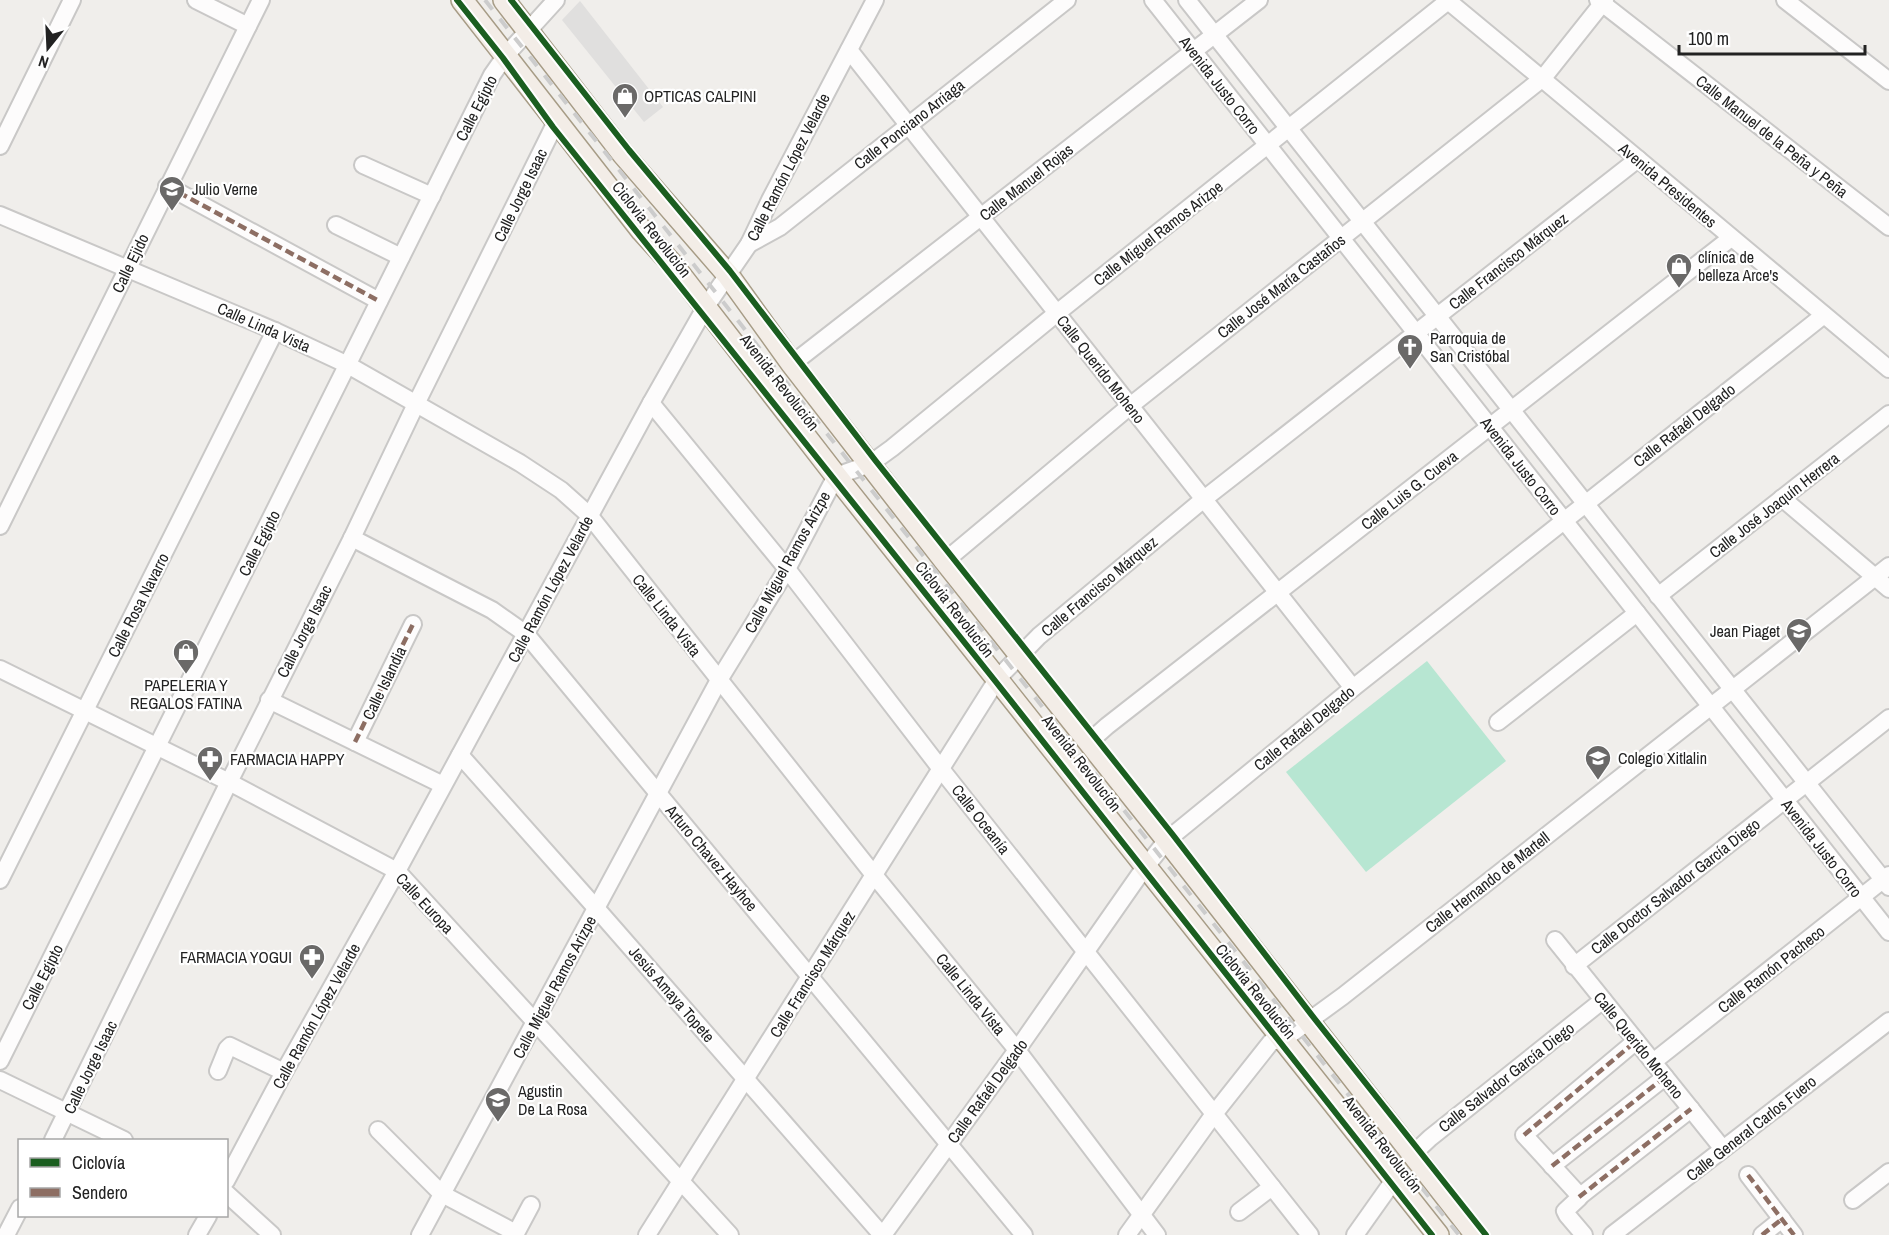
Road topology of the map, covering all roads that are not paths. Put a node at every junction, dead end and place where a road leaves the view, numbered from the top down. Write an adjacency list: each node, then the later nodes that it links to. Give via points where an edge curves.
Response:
1 (72, 0): 26 (street)
2 (196, 0): 15 (street)
3 (261, 0): 15 (street, Calle Ejido)
4 (462, 0): 20 (main road, Avenida Revolución)
5 (504, 0): 16 (main road, Avenida Revolución)
6 (556, 0): 16 (street, Calle Egipto)
7 (875, 0): 18 (street, Calle Ramón López Velarde)
8 (1068, 0): 24 (street, Calle Ponciano Arriaga)
9 (1153, 0): 19 (street, Avenida Justo Corro)
10 (1187, 0): 17 (street, Avenida Justo Corro)
11 (1259, 0): 17 (street, Calle Manuel Rojas)
12 (1447, 0): 21 (street, Avenida Presidentes); 25 (street, Calle Miguel Ramos Arizpe)
13 (1785, 0): 22 (street)
14 (1601, 1): 21 (street, Calle José María Castaños); 36 (street, Calle Manuel de la Peña y Peña)
15 (248, 26): 30 (street, Calle Ejido)
16 (528, 32): 20 (street, Calle Egipto); 42 (main road, Avenida Revolución, via 623,154)
17 (1215, 35): 19 (street, Calle Manuel Rojas); 25 (street, Avenida Justo Corro)
18 (849, 50): 24 (street, Calle Querido Moheno); 39 (street, Calle Ramón López Velarde)
19 (1194, 52): 27 (street, Avenida Justo Corro); 33 (street, Calle Manuel Rojas)
20 (506, 55): 23 (main road, Avenida Revolución); 31 (street, Calle Egipto, via 492,75)
21 (1543, 78): 28 (street, Avenida Presidentes); 34 (street, Calle José María Castaños)
22 (1889, 81)
23 (556, 122): 44 (main road, Avenida Revolución); 54 (street, Calle Jorge Isaac)
24 (908, 124): 33 (street, Calle Querido Moheno); 39 (street, Calle Ponciano Arriaga, via 780,227)
25 (1289, 129): 27 (street, Calle Miguel Ramos Arizpe); 34 (street, Avenida Justo Corro)
26 (0, 146)
27 (1268, 146): 38 (street, Avenida Justo Corro); 45 (street, Calle Miguel Ramos Arizpe)
28 (1638, 159): 37 (street, Avenida Presidentes); 47 (street, Calle Francisco Márquez)
29 (363, 165): 31 (street)
30 (167, 186): 41 (street, Calle Ejido); 43 (street)
31 (432, 196): 40 (street, Calle Egipto)
32 (0, 215): 41 (street, Calle Linda Vista)
33 (981, 217): 45 (street, Calle Querido Moheno); 50 (street, Calle Manuel Rojas)
34 (1363, 222): 38 (street, Calle José María Castaños); 47 (street, Avenida Justo Corro)
35 (336, 225): 40 (street)
36 (1889, 227)
37 (1731, 238): 46 (street, Avenida Presidentes); 56 (street, Calle Luis G. Cueva)
38 (1341, 239): 49 (street, Avenida Justo Corro); 55 (street, Calle José María Castaños)
39 (749, 244): 42 (street, Calle Ramón López Velarde)
40 (401, 257): 43 (street, Calle Egipto)
41 (128, 269): 48 (street, Calle Linda Vista); 66 (street, Calle Ejido)
42 (728, 275): 44 (street, Calle Ramón López Velarde); 50 (main road, Avenida Revolución)
43 (379, 301): 51 (street, Calle Egipto)
44 (705, 308): 53 (street, Calle Ramón López Velarde); 60 (main road, Avenida Revolución)
45 (1057, 313): 55 (street, Calle Querido Moheno); 59 (street, Calle Miguel Ramos Arizpe)
46 (1824, 315): 52 (street, Avenida Presidentes); 63 (street, Calle Rafaél Delgado)
47 (1437, 316): 49 (street, Calle Francisco Márquez); 56 (street, Avenida Justo Corro)
48 (275, 331): 51 (street, Calle Linda Vista); 86 (street, Calle Rosa Navarro)
49 (1416, 333): 58 (street, Avenida Justo Corro); 62 (street, Calle Francisco Márquez)
50 (792, 364): 59 (main road, Avenida Revolución)
51 (348, 365): 54 (street, Calle Linda Vista); 91 (street, Calle Egipto)
52 (1889, 369)
53 (651, 403): 64 (street, Calle Ramón López Velarde); 70 (street, Calle Oceanía)
54 (416, 404): 64 (street, Calle Linda Vista, via 520,463); 67 (street, Calle Jorge Isaac)
55 (1130, 406): 62 (street, Calle Querido Moheno); 68 (street, Calle José María Castaños)
56 (1511, 410): 58 (street, Calle Luis G. Cueva); 63 (street, Avenida Justo Corro)
57 (1889, 414): 61 (street, Calle José Joaquín Herrera)
58 (1490, 427): 65 (street, Avenida Justo Corro); 73 (street, Calle Luis G. Cueva)
59 (870, 464): 60 (street, Calle Miguel Ramos Arizpe); 68 (main road, Avenida Revolución)
60 (836, 476): 70 (street, Calle Miguel Ramos Arizpe); 80 (main road, Avenida Revolución)
61 (1782, 498): 71 (street); 74 (street, Calle José Joaquín Herrera)
62 (1204, 499): 73 (street, Calle Querido Moheno); 78 (street, Calle Francisco Márquez)
63 (1586, 504): 65 (street, Calle Rafaél Delgado); 74 (street, Avenida Justo Corro)
64 (590, 515): 77 (street, Calle Ramón López Velarde); 81 (street, Calle Linda Vista)
65 (1564, 521): 75 (street, Avenida Justo Corro); 82 (street, Calle Rafaél Delgado)
66 (0, 526)
67 (352, 538): 77 (street, Arturo Chavez Hayhoe, via 492,610); 84 (street, Calle Jorge Isaac)
68 (945, 561): 78 (main road, Avenida Revolución)
69 (1889, 566): 71 (street, Calle Hernando de Martell)
70 (787, 569): 81 (street, Calle Miguel Ramos Arizpe); 93 (street, Calle Oceanía)
71 (1875, 577): 72 (street); 83 (street, Calle Hernando de Martell)
72 (1889, 589)
73 (1278, 593): 82 (street, Calle Querido Moheno); 90 (street, Calle Luis G. Cueva)
74 (1658, 596): 83 (street, Avenida Justo Corro)
75 (1637, 613): 85 (street, Avenida Justo Corro); 88 (street)
76 (413, 624): 89 (street, Calle Islandia)
77 (526, 634): 92 (street, Calle Ramón López Velarde); 97 (street, Arturo Chavez Hayhoe)
78 (1020, 655): 80 (street, Calle Francisco Márquez); 90 (main road, Avenida Revolución)
79 (0, 669): 86 (street, Calle Europa)
80 (998, 678): 93 (street, Calle Francisco Márquez); 100 (main road, Avenida Revolución)
81 (719, 680): 97 (street, Calle Miguel Ramos Arizpe); 102 (street, Calle Linda Vista)
82 (1353, 688): 99 (street, Calle Rafaél Delgado)
83 (1732, 688): 85 (street, Calle Hernando de Martell); 95 (street, Avenida Justo Corro)
84 (270, 700): 89 (street); 94 (street, Calle Jorge Isaac)
85 (1710, 706): 98 (street, Avenida Justo Corro); 115 (street, Calle Hernando de Martell)
86 (85, 711): 91 (street, Calle Europa); 103 (street, Calle Rosa Navarro)
87 (1889, 718): 95 (street, Calle Doctor Salvador García Diego)
88 (1498, 722)
89 (355, 742): 96 (street)
90 (1089, 742): 99 (main road, Avenida Revolución)
91 (157, 747): 94 (street, Calle Europa); 119 (street, Calle Egipto)
92 (460, 755): 96 (street, Calle Ramón López Velarde); 106 (street, Jesús Amaya Topete)
93 (941, 769): 102 (street, Calle Francisco Márquez); 109 (street, Calle Oceanía)
94 (229, 782): 101 (street, Calle Europa); 127 (street, Calle Jorge Isaac)
95 (1807, 783): 98 (street, Calle Doctor Salvador García Diego); 104 (street, Avenida Justo Corro)
96 (443, 785): 101 (street, Calle Ramón López Velarde)
97 (658, 794): 106 (street, Calle Miguel Ramos Arizpe); 111 (street, Arturo Chavez Hayhoe)
98 (1785, 800): 105 (street, Avenida Justo Corro); 110 (street, Calle Doctor Salvador García Diego)
99 (1167, 840): 100 (street, Calle Rafaél Delgado); 115 (main road, Avenida Revolución)
100 (1146, 866): 109 (street, Calle Rafaél Delgado); 116 (main road, Avenida Revolución)
101 (397, 871): 113 (street, Calle Europa); 122 (street, Calle Ramón López Velarde)
102 (874, 875): 111 (street, Calle Francisco Márquez); 118 (street, Calle Linda Vista)
103 (0, 880)
104 (1887, 880): 105 (street, Calle Ramón Pacheco)
105 (1862, 898): 107 (street, Avenida Justo Corro); 120 (street, Calle Ramón Pacheco)
106 (596, 908): 113 (street, Calle Miguel Ramos Arizpe); 124 (street, Jesús Amaya Topete)
107 (1889, 932)
108 (1555, 940): 110 (street, Calle Querido Moheno)
109 (1086, 952): 118 (street, Calle Rafaél Delgado); 128 (street, Calle Oceanía)
110 (1574, 966): 112 (street, Calle Querido Moheno)
111 (811, 976): 124 (street, Calle Francisco Márquez); 132 (street, Arturo Chavez Hayhoe)
112 (1603, 1000): 117 (street, Calle Querido Moheno); 134 (street, Calle Salvador García Diego)
113 (535, 1021): 140 (street, Calle Europa); 142 (street, Calle Miguel Ramos Arizpe)
114 (1889, 1021): 133 (street, Calle General Carlos Fuero)
115 (1308, 1022): 116 (street, Calle Hernando de Martell); 134 (main road, Avenida Revolución)
116 (1284, 1039): 128 (street, Calle Hernando de Martell, via 1271,1042); 139 (main road, Avenida Revolución)
117 (1636, 1041): 120 (street, Calle Querido Moheno); 135 (street, via 1524,1135)
118 (1017, 1050): 132 (street, Calle Rafaél Delgado); 149 (street, Calle Linda Vista)
119 (0, 1061)
120 (1653, 1062): 123 (street, Calle Querido Moheno)
121 (218, 1071): 122 (street, via 230,1046)
122 (284, 1072): 138 (street, Calle Ramón López Velarde)
123 (1665, 1077): 126 (street, Calle Querido Moheno); 135 (street)
124 (746, 1079): 140 (street, Calle Francisco Márquez); 159 (street, Jesús Amaya Topete)
125 (0, 1080): 127 (street)
126 (1691, 1109): 133 (street, Calle Querido Moheno); 144 (street)
127 (67, 1113): 130 (street, Calle Jorge Isaac); 131 (street)
128 (1214, 1114): 141 (street, Calle Oceanía); 149 (street, Calle Hernando de Martell)
129 (378, 1130): 142 (street)
130 (54, 1139)
131 (122, 1139)
132 (949, 1144): 159 (street, Calle Rafaél Delgado); 160 (street, Arturo Chavez Hayhoe)
133 (1723, 1149): 168 (street, Calle General Carlos Fuero)
134 (1412, 1155): 166 (main road, Avenida Revolución)
135 (1552, 1166): 144 (street)
136 (1889, 1172): 145 (street)
137 (1748, 1175): 151 (street)
138 (228, 1177)
139 (1394, 1180): 164 (street); 165 (main road, Avenida Revolución)
140 (681, 1181): 157 (street, Calle Francisco Márquez); 158 (street, Calle Europa)
141 (1272, 1187): 148 (street); 163 (street, Calle Oceanía)
142 (442, 1194): 152 (street); 156 (street, Calle Miguel Ramos Arizpe)
143 (228, 1195): 155 (street)
144 (1580, 1197): 167 (street, via 1565,1211)
145 (1854, 1200)
146 (531, 1205): 152 (street)
147 (18, 1212): 153 (street)
148 (1239, 1212)
149 (1142, 1216): 161 (street, Calle Hernando de Martell); 162 (street, Calle Linda Vista)
150 (207, 1217): 154 (street)
151 (1782, 1219): 169 (street); 170 (street)
152 (515, 1234)
153 (6, 1235)
154 (197, 1235)
155 (272, 1235)
156 (420, 1235)
157 (647, 1235)
158 (730, 1235)
159 (882, 1235)
160 (1024, 1235)
161 (1127, 1235)
162 (1157, 1235)
163 (1310, 1235)
164 (1355, 1235)
165 (1438, 1235)
166 (1476, 1235)
167 (1584, 1235)
168 (1612, 1235)
169 (1762, 1235)
170 (1794, 1235)

